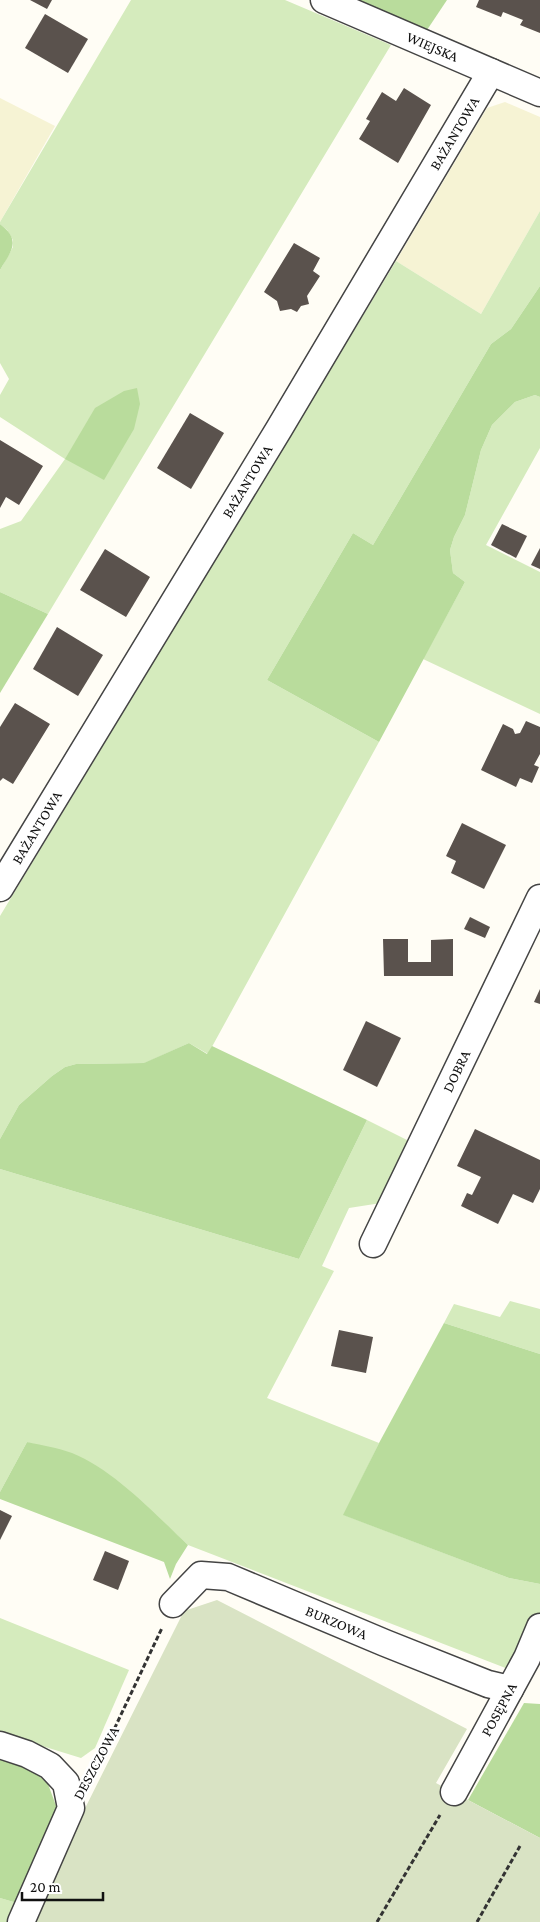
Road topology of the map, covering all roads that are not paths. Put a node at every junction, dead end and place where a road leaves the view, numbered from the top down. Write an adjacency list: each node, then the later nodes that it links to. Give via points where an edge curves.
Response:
1 (324, 0): 2 (street, WIEJSKA)
2 (491, 72): 3 (street, WIEJSKA); 4 (street, BAŻANTOWA)
3 (540, 93)
4 (0, 888)
5 (540, 898): 6 (street, DOBRA)
6 (373, 1244)
7 (173, 1604): 10 (street, BURZOWA, via 201,1575 228,1577 488,1684)
8 (540, 1627): 9 (street, POSĘPNA)
9 (533, 1661): 10 (street, POSĘPNA)
10 (510, 1689): 12 (street, POSĘPNA)
11 (0, 1745): 13 (street, DESZCZOWA, via 28,1754 50,1766 66,1783 71,1808)
12 (454, 1792)
13 (21, 1922)

